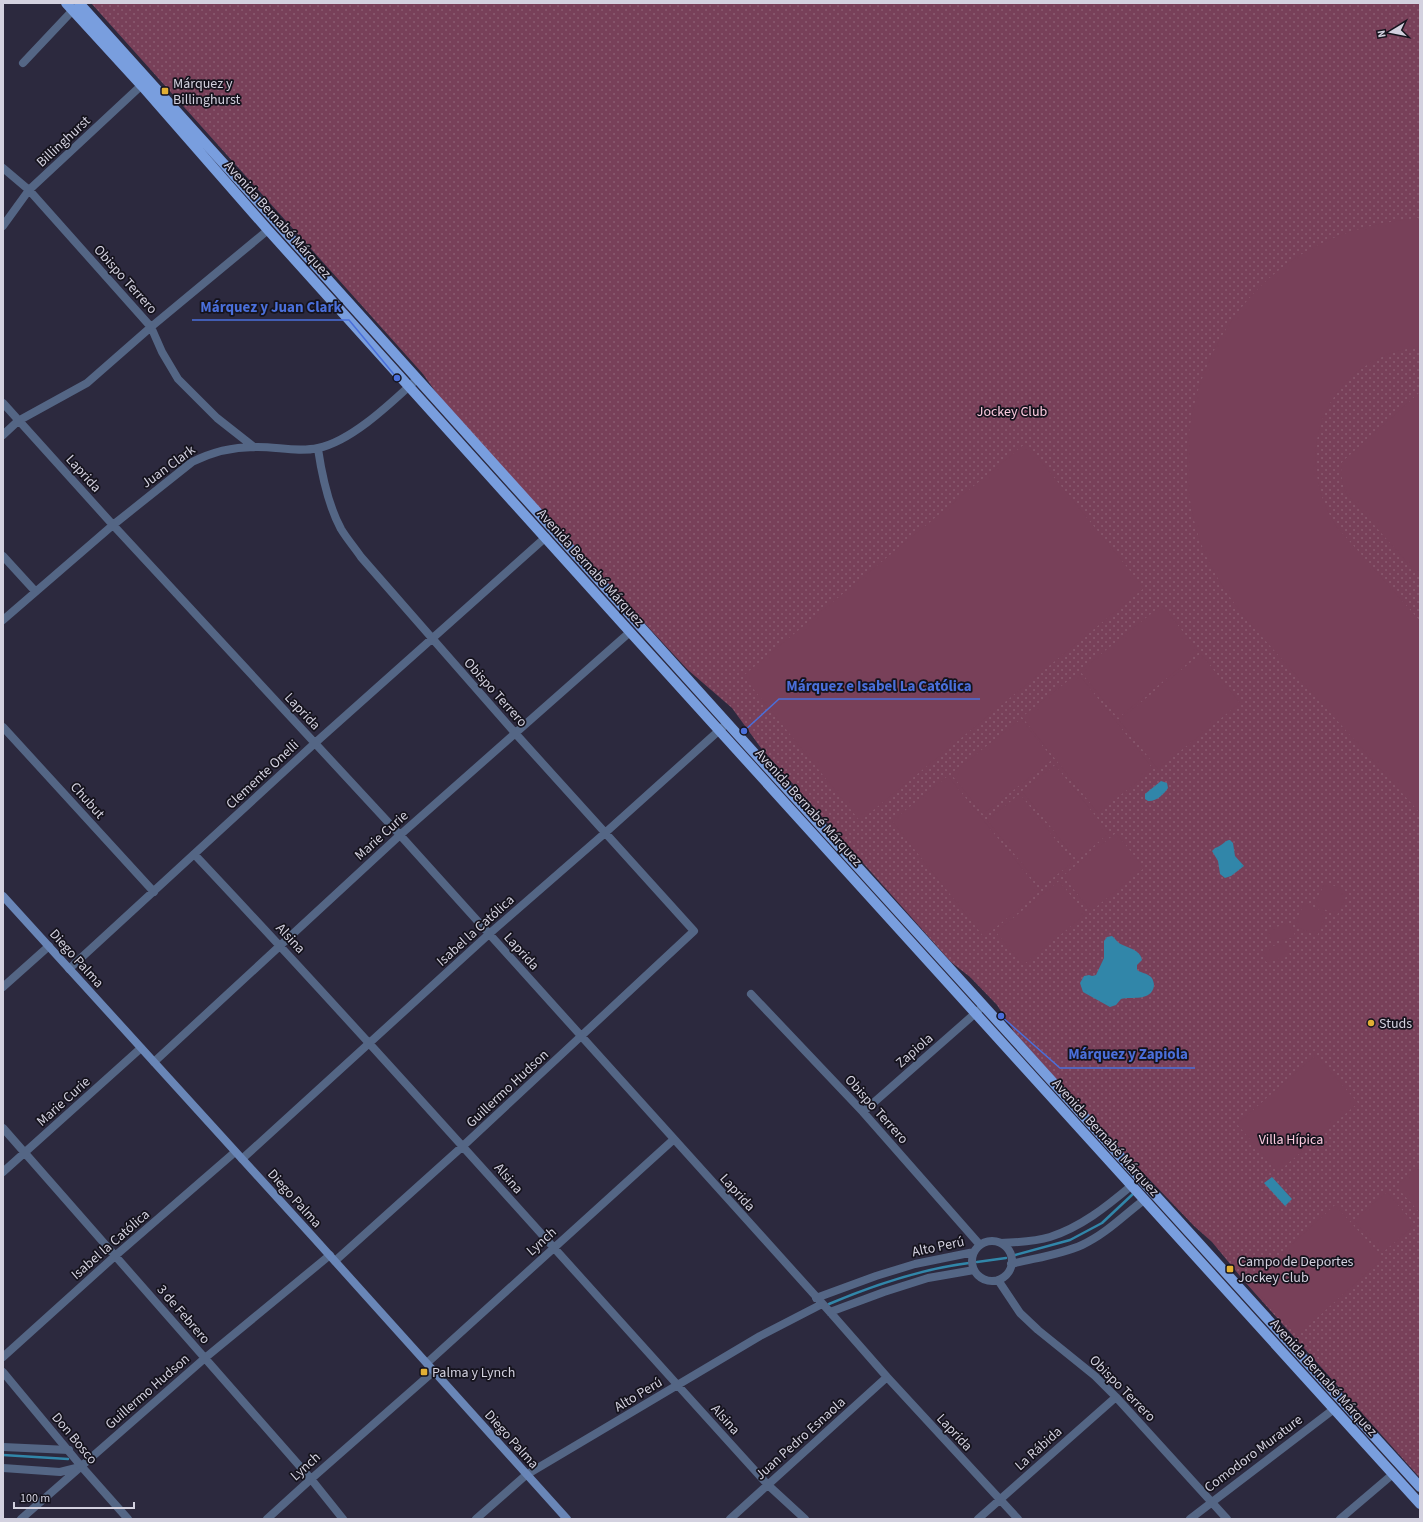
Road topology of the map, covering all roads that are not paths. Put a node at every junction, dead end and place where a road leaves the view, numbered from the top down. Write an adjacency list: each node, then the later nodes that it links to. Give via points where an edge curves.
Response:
1 (73, 5): 2 (street); 3 (main road, Avenida Bernabé Márquez)
2 (23, 63)
3 (145, 83): 5 (street, Billinghurst); 7 (main road, Avenida Bernabé Márquez); 9 (main road, Avenida Bernabé Márquez)
4 (3, 168): 5 (street, Obispo Terrero)
5 (29, 190): 6 (street, Billinghurst); 8 (street, Obispo Terrero)
6 (3, 226)
7 (268, 230): 8 (street); 10 (main road, Avenida Bernabé Márquez)
8 (151, 327): 12 (street, via 87,383); 14 (street, Obispo Terrero, via 178,379 217,418)
9 (417, 379): 10 (street, Juan Clark); 24 (main road, Avenida Bernabé Márquez)
10 (410, 386): 15 (street, Juan Clark, via 354,432); 17 (main road, Avenida Bernabé Márquez)
11 (3, 403): 12 (street, Laprida)
12 (18, 421): 13 (street); 16 (street, Laprida)
13 (3, 434)
14 (254, 447): 15 (street, Juan Clark); 16 (street, Juan Clark, via 205,455 192,462)
15 (318, 449): 22 (street, Obispo Terrero, via 323,479 341,529 361,558)
16 (113, 525): 19 (street, Juan Clark); 26 (street, Laprida)
17 (546, 537): 21 (main road, Avenida Bernabé Márquez); 22 (street, Clemente Onelli)
18 (3, 556): 19 (street)
19 (35, 591): 20 (street, Juan Clark)
20 (3, 620)
21 (630, 632): 24 (main road, Avenida Bernabé Márquez); 25 (street, Marie Curie)
22 (431, 638): 25 (street, Obispo Terrero); 26 (street, Clemente Onelli)
23 (3, 726): 30 (street, Chubut)
24 (723, 726): 27 (street, Isabel la Católica); 39 (main road, Avenida Bernabé Márquez)
25 (515, 733): 27 (street, Obispo Terrero); 28 (street, Marie Curie)
26 (315, 743): 28 (street, Laprida); 29 (street, Clemente Onelli)
27 (605, 833): 32 (street, Obispo Terrero); 33 (street, Isabel la Católica)
28 (400, 835): 33 (street, Laprida); 34 (street, Marie Curie)
29 (194, 854): 30 (street, Clemente Onelli); 34 (street, Alsina)
30 (154, 892): 36 (street, Clemente Onelli)
31 (3, 896): 35 (main road, Diego Palma)
32 (694, 931): 40 (street, Guillermo Hudson)
33 (489, 934): 40 (street, Laprida); 41 (street, Isabel la Católica)
34 (280, 945): 41 (street, Alsina); 43 (street, Marie Curie)
35 (50, 946): 36 (main road, Diego Palma); 37 (street)
36 (69, 969): 42 (main road, Diego Palma)
37 (3, 988)
38 (751, 994): 44 (street, Obispo Terrero)
39 (979, 1010): 44 (street, Zapiola); 52 (main road, Avenida Bernabé Márquez); 82 (main road, Avenida Bernabé Márquez)
40 (581, 1037): 46 (street, Laprida); 47 (street, Guillermo Hudson)
41 (369, 1043): 47 (street, Alsina); 50 (street, Isabel la Católica)
42 (141, 1048): 43 (main road, Diego Palma); 49 (street, Marie Curie)
43 (154, 1062): 48 (main road, Diego Palma)
44 (863, 1112): 55 (street, Obispo Terrero)
45 (3, 1128): 49 (street, 3 de Febrero)
46 (673, 1140): 56 (street, Lynch); 63 (street, Laprida)
47 (463, 1146): 56 (street, Alsina); 59 (street, Guillermo Hudson)
48 (235, 1152): 50 (main road, Diego Palma); 58 (street, Isabel la Católica)
49 (25, 1153): 51 (street, Marie Curie); 58 (street, 3 de Febrero)
50 (242, 1159): 59 (main road, Diego Palma)
51 (3, 1172)
52 (1131, 1186): 53 (main road, Avenida Bernabé Márquez); 54 (street, via 1072,1229 1049,1237)
53 (1144, 1200): 60 (street, via 1110,1228 1084,1244); 73 (main road, Avenida Bernabé Márquez)
54 (1001, 1243): 55 (street, via 990,1241); 60 (street, via 1009,1252)
55 (980, 1245): 57 (street)
56 (553, 1248): 67 (street, Lynch); 71 (street, Alsina)
57 (974, 1252): 61 (street); 63 (street, Alto Perú, via 915,1264 876,1276)
58 (115, 1256): 65 (street, Isabel la Católica); 66 (street, 3 de Febrero)
59 (332, 1258): 66 (street, Guillermo Hudson); 67 (main road, Diego Palma)
60 (1011, 1264): 62 (street, via 1007,1274)
61 (974, 1270): 62 (street, via 982,1278); 64 (street, via 928,1278)
62 (998, 1280): 72 (street, Obispo Terrero, via 1020,1313)
63 (819, 1301): 64 (street, Laprida); 71 (street, Alto Perú)
64 (830, 1312): 70 (street, Laprida)
65 (3, 1357)
66 (205, 1358): 76 (street, Guillermo Hudson); 80 (street, 3 de Febrero)
67 (427, 1363): 68 (main road, Diego Palma)
68 (434, 1371): 79 (main road, Diego Palma); 80 (street, Lynch)
69 (3, 1372): 75 (street, Don Bosco)
70 (887, 1377): 81 (street, Juan Pedro Esnaola); 83 (street, Laprida)
71 (678, 1386): 79 (street, Alto Perú); 81 (street, Alsina)
72 (1116, 1397): 83 (street, La Rábida); 84 (street, Obispo Terrero)
73 (1334, 1409): 78 (main road, Avenida Bernabé Márquez); 84 (street, Comodoro Murature)
74 (3, 1447): 75 (street)
75 (68, 1450): 76 (street, Don Bosco)
76 (81, 1466): 77 (street, via 60,1472); 86 (street, Guillermo Hudson); 87 (street, Don Bosco)
77 (3, 1468)
78 (1393, 1474): 85 (main road, Avenida Bernabé Márquez); 98 (street)
79 (526, 1475): 90 (street, Alto Perú); 91 (main road, Diego Palma)
80 (311, 1479): 88 (street, Lynch); 89 (street, 3 de Febrero)
81 (768, 1485): 92 (street, Juan Pedro Esnaola); 93 (street, Alsina)
82 (1420, 1487)
83 (1000, 1500): 94 (street, La Rábida); 95 (street, Laprida)
84 (1211, 1501): 96 (street, Comodoro Murature); 97 (street, Obispo Terrero)
85 (1420, 1504)
86 (21, 1519)
87 (128, 1519)
88 (267, 1519)
89 (343, 1519)
90 (476, 1519)
91 (567, 1519)
92 (730, 1519)
93 (805, 1519)
94 (978, 1519)
95 (1018, 1519)
96 (1190, 1519)
97 (1227, 1519)
98 (1340, 1519)

